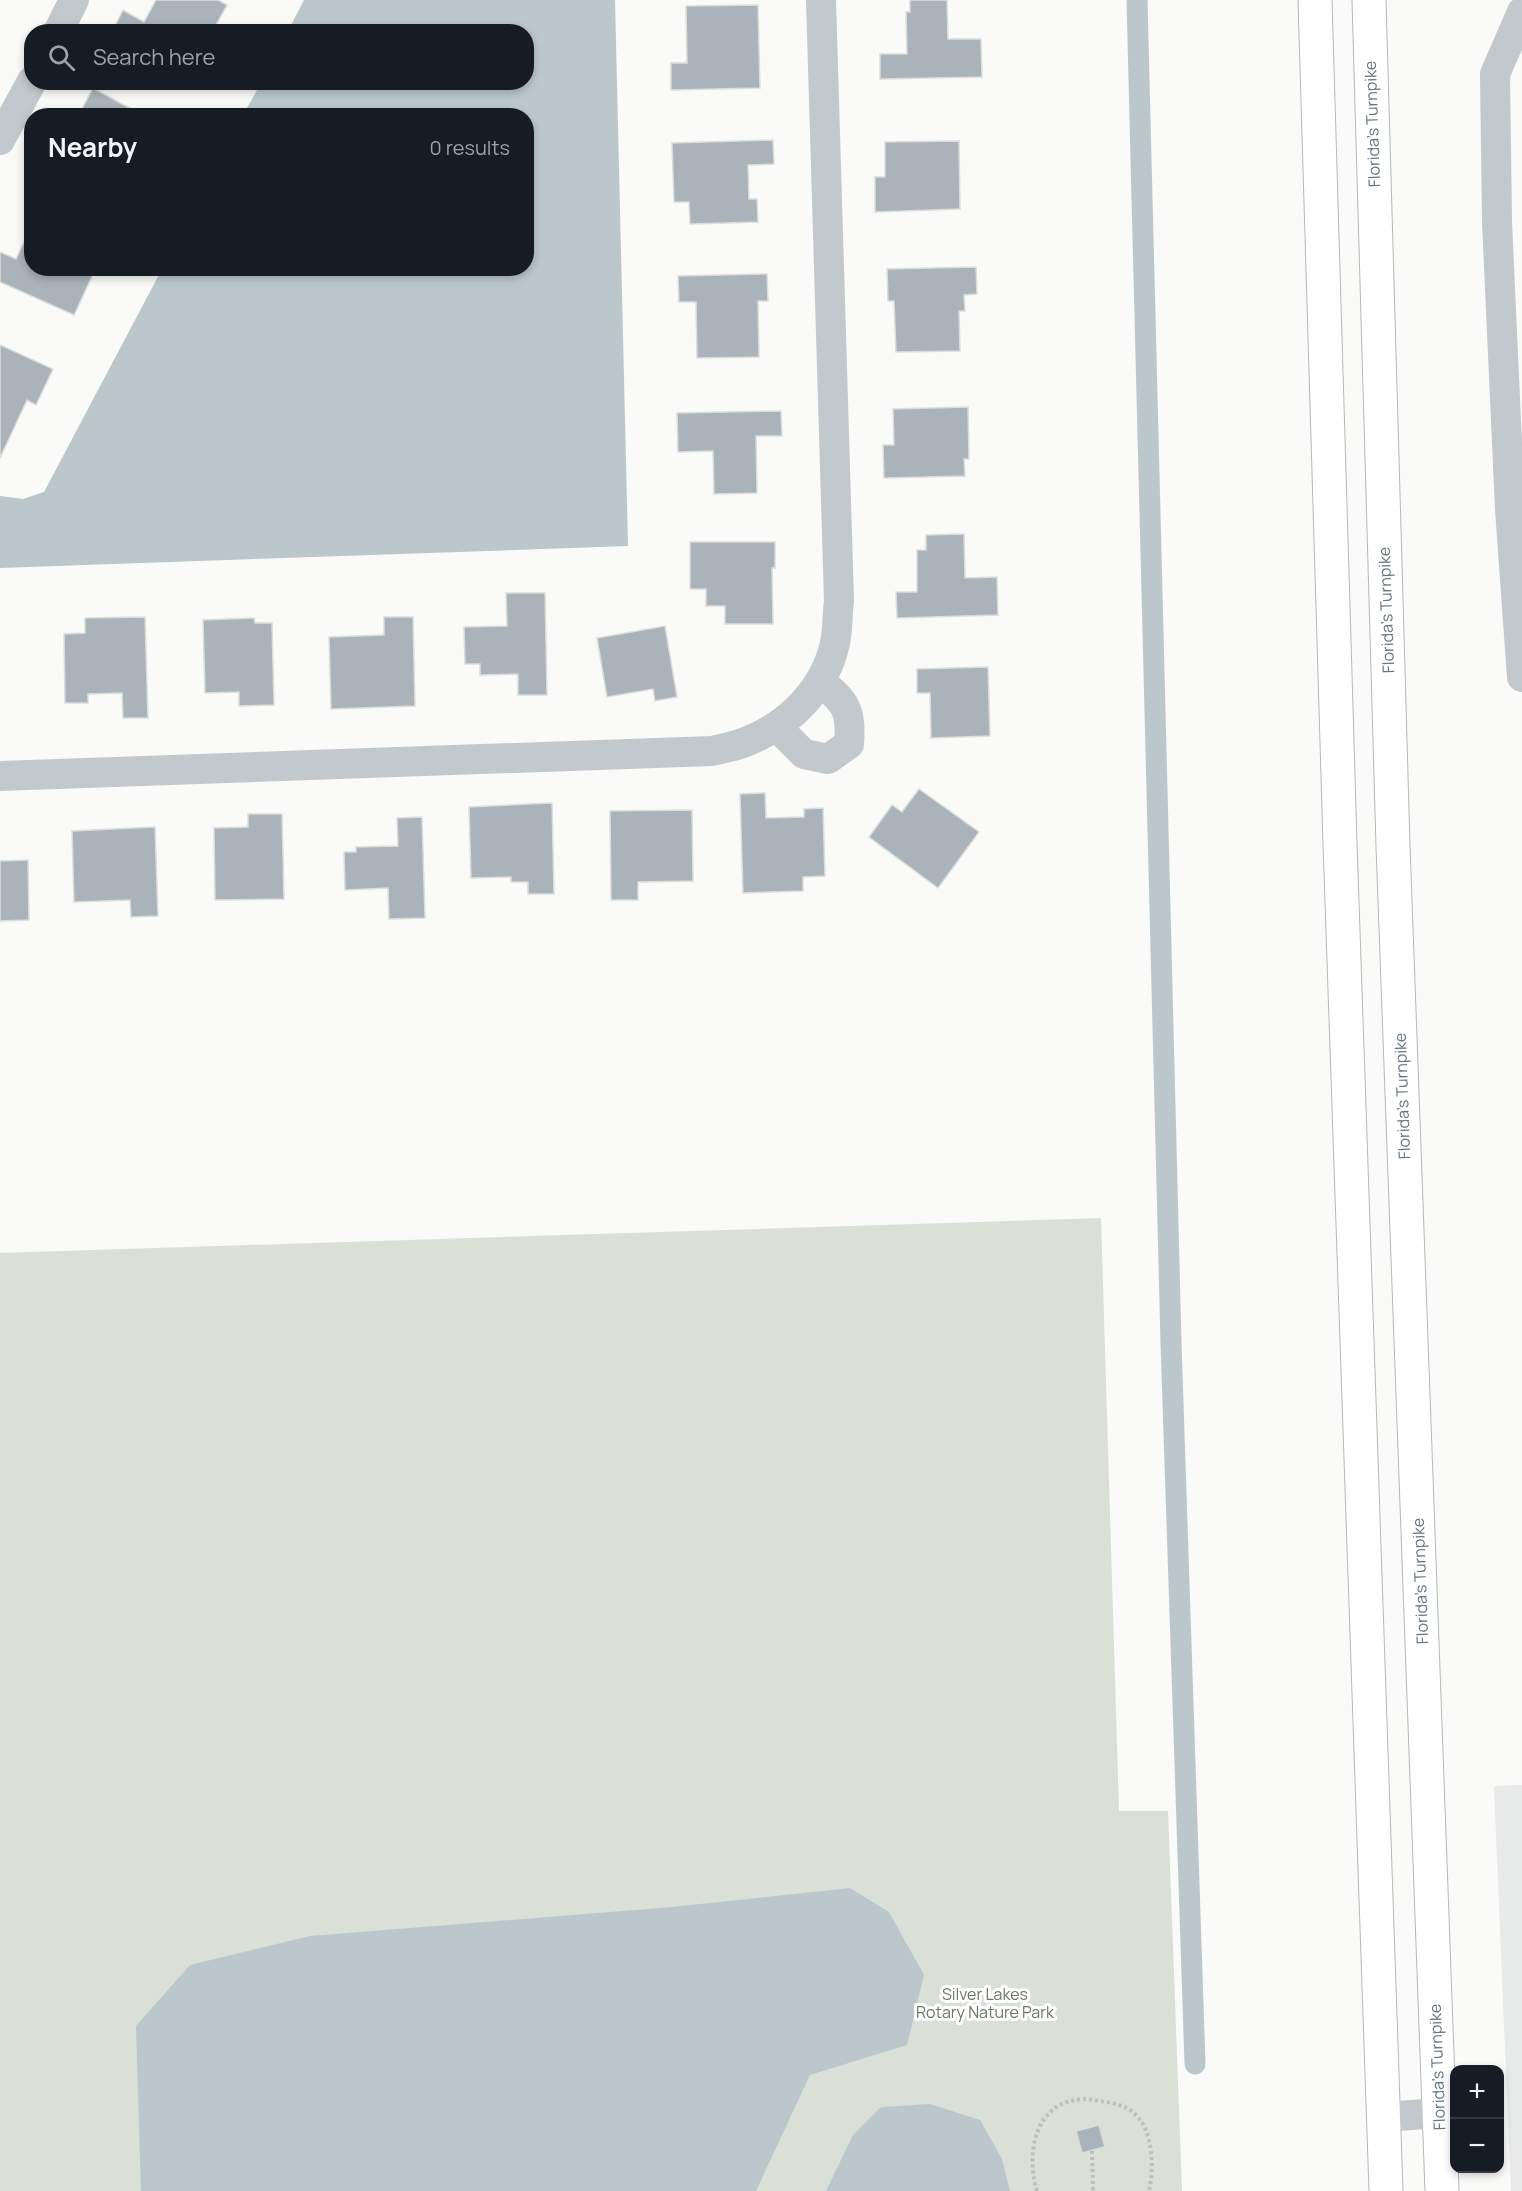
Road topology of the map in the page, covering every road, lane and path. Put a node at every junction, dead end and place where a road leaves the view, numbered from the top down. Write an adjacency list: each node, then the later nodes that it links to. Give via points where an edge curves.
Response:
1 (74, 0): 6 (street)
2 (821, 0): 10 (street, via 839,601 835,644)
3 (1315, 0): 14 (highway)
4 (1369, 0): 13 (highway, Florida's Turnpike, via 1393,846)
5 (1522, 12): 9 (street, via 1495,74 1509,509)
6 (62, 24)
7 (27, 90): 8 (street)
8 (1, 135)
9 (1522, 669)
10 (821, 681): 11 (street); 11 (street, via 841,700 851,722 849,744 828,759 804,754)
11 (777, 727): 12 (street, via 747,742 712,751)
12 (0, 776)
13 (1439, 2113): 14 (street); 20 (highway, Florida's Turnpike)
14 (1384, 2117): 19 (highway)
15 (1092, 2151): 17 (path)
16 (1037, 2191): 18 (path, via 1033,2147 1037,2130 1044,2116 1055,2107 1077,2098 1119,2104 1137,2115 1150,2152)
17 (1093, 2191)
18 (1149, 2191)
19 (1386, 2191)
20 (1442, 2191)

